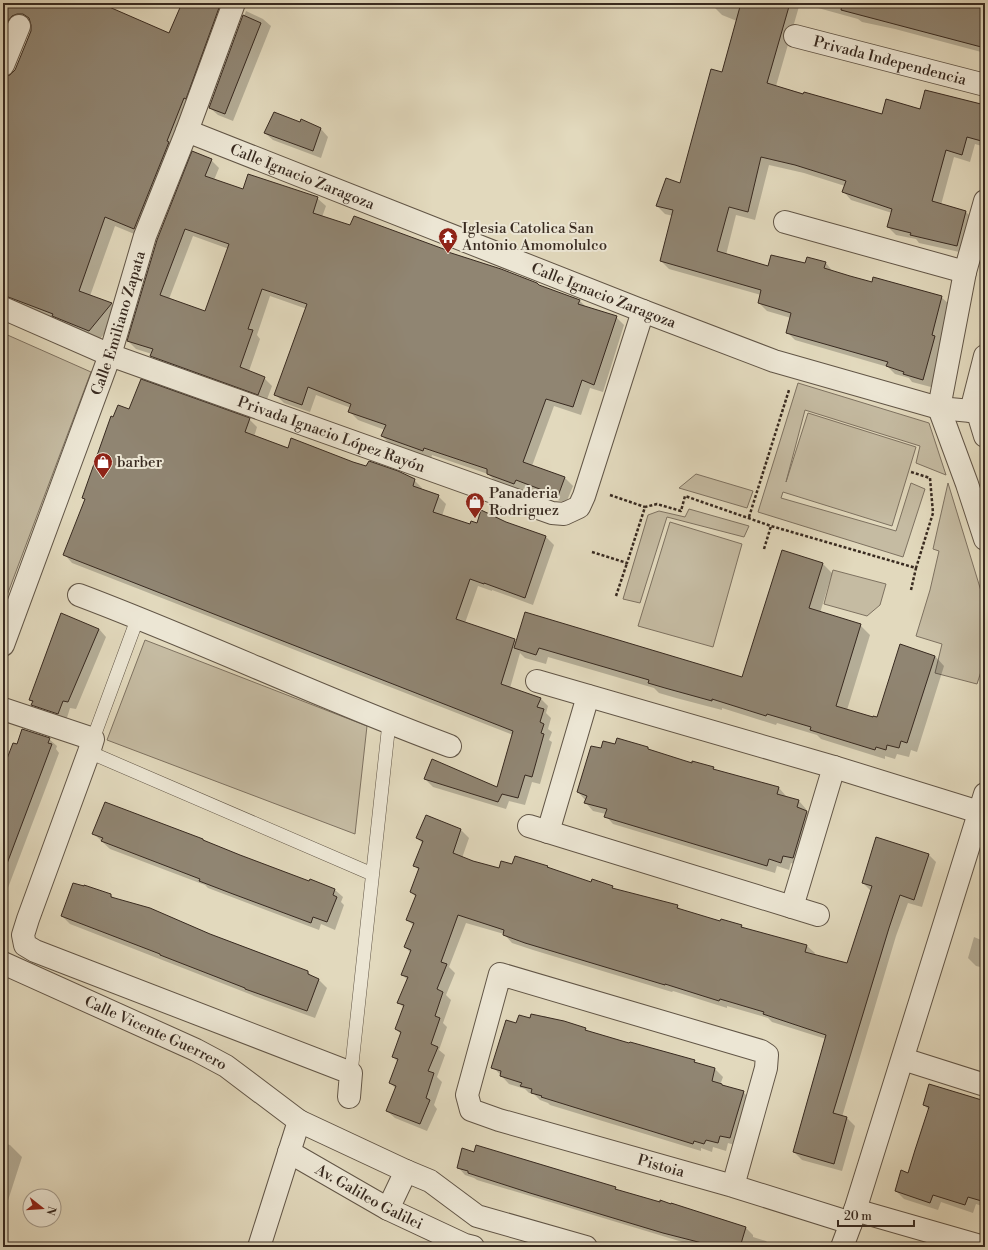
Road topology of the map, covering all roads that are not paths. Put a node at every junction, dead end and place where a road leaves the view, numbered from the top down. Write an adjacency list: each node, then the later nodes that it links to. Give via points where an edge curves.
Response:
1 (234, 3): 6 (street, Calle Emiliano Zapata)
2 (19, 26): 4 (street)
3 (795, 36): 5 (street, Privada Independencia)
4 (3, 65)
5 (985, 84)
6 (187, 131): 11 (street, Calle Ignacio Zaragoza); 12 (street, Calle Emiliano Zapata, via 145,236)
7 (985, 201): 9 (street)
8 (784, 222): 9 (street)
9 (965, 272): 14 (street)
10 (3, 308): 12 (street, Privada Ignacio López Rayón)
11 (643, 311): 12 (street, Privada Ignacio López Rayón, via 579,507 564,514 552,514); 14 (street, Calle Ignacio Zaragoza, via 774,361)
12 (110, 355): 21 (street, Calle Emiliano Zapata)
13 (985, 356): 15 (street)
14 (939, 408): 15 (street, Calle Ignacio Zaragoza); 17 (street)
15 (978, 414): 16 (street)
16 (985, 436)
17 (976, 481): 18 (street)
18 (985, 539)
19 (79, 595): 20 (street)
20 (138, 617): 25 (street); 26 (lane)
21 (3, 645)
22 (537, 681): 23 (street)
23 (588, 696): 28 (street); 31 (street, via 538,829)
24 (3, 709): 26 (street)
25 (389, 723): 27 (street); 30 (lane)
26 (91, 745): 30 (lane); 35 (street, via 28,919 23,935 25,945)
27 (450, 746)
28 (834, 768): 29 (street); 31 (street)
29 (982, 803): 34 (street)
30 (372, 874): 35 (lane)
31 (792, 907): 32 (street)
32 (818, 915)
33 (3, 963): 38 (street, Calle Vicente Guerrero, via 226,1066)
34 (903, 1059): 36 (street); 44 (street)
35 (351, 1073): 37 (street)
36 (985, 1085)
37 (349, 1097)
38 (298, 1121): 39 (street); 40 (street, Calle Vicente Guerrero)
39 (289, 1152): 42 (street, Av. Galileo Galilei); 46 (street)
40 (406, 1172): 42 (street); 43 (street, Calle Vicente Guerrero, via 430,1181)
41 (733, 1186): 41 (street, Pistoia, via 768,1055 500,974 467,1095 471,1110); 44 (street, Pistoia)
42 (388, 1209): 45 (street, Av. Galileo Galilei)
43 (477, 1216): 45 (street); 47 (street)
44 (853, 1216): 48 (street); 49 (street, Pistoia)
45 (469, 1246)
46 (259, 1247)
47 (586, 1247)
48 (842, 1247)
49 (984, 1247)

